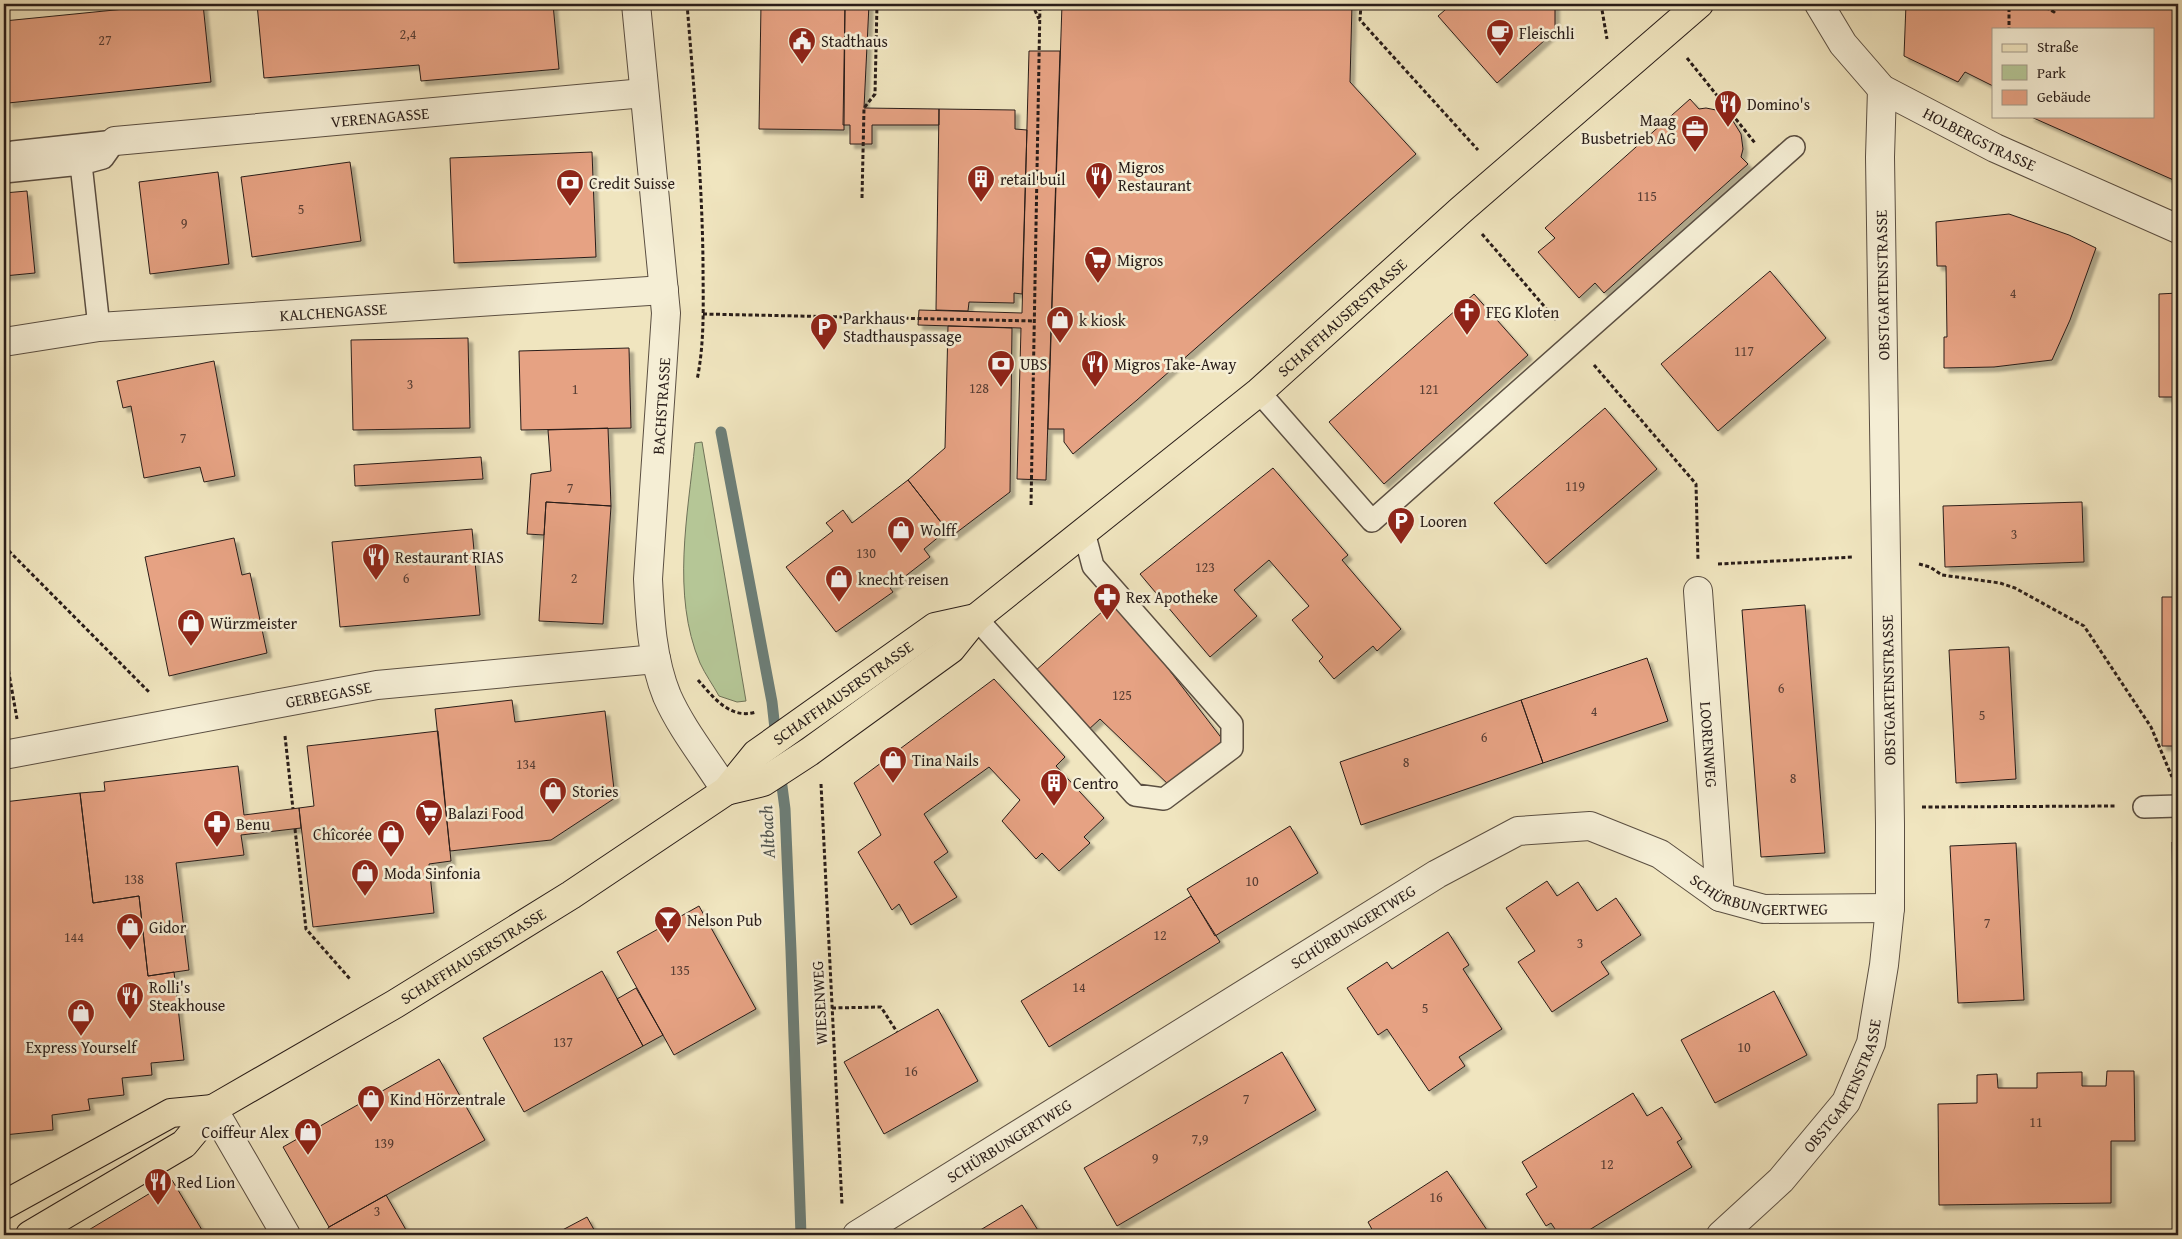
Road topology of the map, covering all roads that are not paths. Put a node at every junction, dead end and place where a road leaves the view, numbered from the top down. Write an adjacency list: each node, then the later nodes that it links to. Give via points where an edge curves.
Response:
1 (636, 4): 5 (street, BACHSTRASSE)
2 (1699, 4): 15 (main road, SCHAFFHAUSERSTRASSE, via 1461,210)
3 (1819, 4): 4 (street, HOLBERGSTRASSE, via 1844,44)
4 (1882, 89): 11 (street, HOLBERGSTRASSE, via 1995,148); 25 (street, OBSTGARTENSTRASSE, via 1880,157)
5 (644, 92): 6 (street, VERENAGASSE); 12 (street, BACHSTRASSE)
6 (115, 141): 8 (lane); 9 (lane, via 103,158)
7 (1794, 148): 15 (lane, via 1372,522)
8 (13, 152)
9 (81, 164): 10 (lane); 13 (lane)
10 (4, 172)
11 (2178, 229)
12 (665, 302): 13 (street, KALCHENGASSE); 19 (street, BACHSTRASSE, via 648,579)
13 (99, 327): 14 (street, KALCHENGASSE)
14 (4, 342)
15 (1259, 392): 16 (main road, SCHAFFHAUSERSTRASSE)
16 (1084, 532): 18 (main road, SCHAFFHAUSERSTRASSE); 18 (lane, via 1093,566 1232,724 1232,748 1164,798 1135,794)
17 (1698, 578): 24 (street, LOORENWEG)
18 (976, 618): 21 (main road, SCHAFFHAUSERSTRASSE, via 951,648 791,763 763,782); 21 (main road, SCHAFFHAUSERSTRASSE, via 935,627 756,754)
19 (656, 659): 20 (street, GERBEGASSE, via 377,685); 21 (street, BACHSTRASSE, via 668,696)
20 (13, 753)
21 (726, 791): 26 (main road, SCHAFFHAUSERSTRASSE, via 493,944)
22 (2177, 806): 23 (lane)
23 (2144, 807)
24 (1720, 897): 25 (street, SCHÜRBUNGERTWEG, via 1764,909); 30 (street, SCHÜRBUNGERTWEG, via 1660,854 1590,826 1518,830 1437,874)
25 (1890, 908): 31 (street, OBSTGARTENSTRASSE, via 1871,1043 1846,1102 1781,1180)
26 (213, 1109): 27 (main road, SCHAFFHAUSERSTRASSE, via 171,1113); 28 (main road, SCHAFFHAUSERSTRASSE, via 184,1144); 29 (street)
27 (4, 1206)
28 (30, 1235)
29 (286, 1235)
30 (857, 1235)
31 (1721, 1235)

